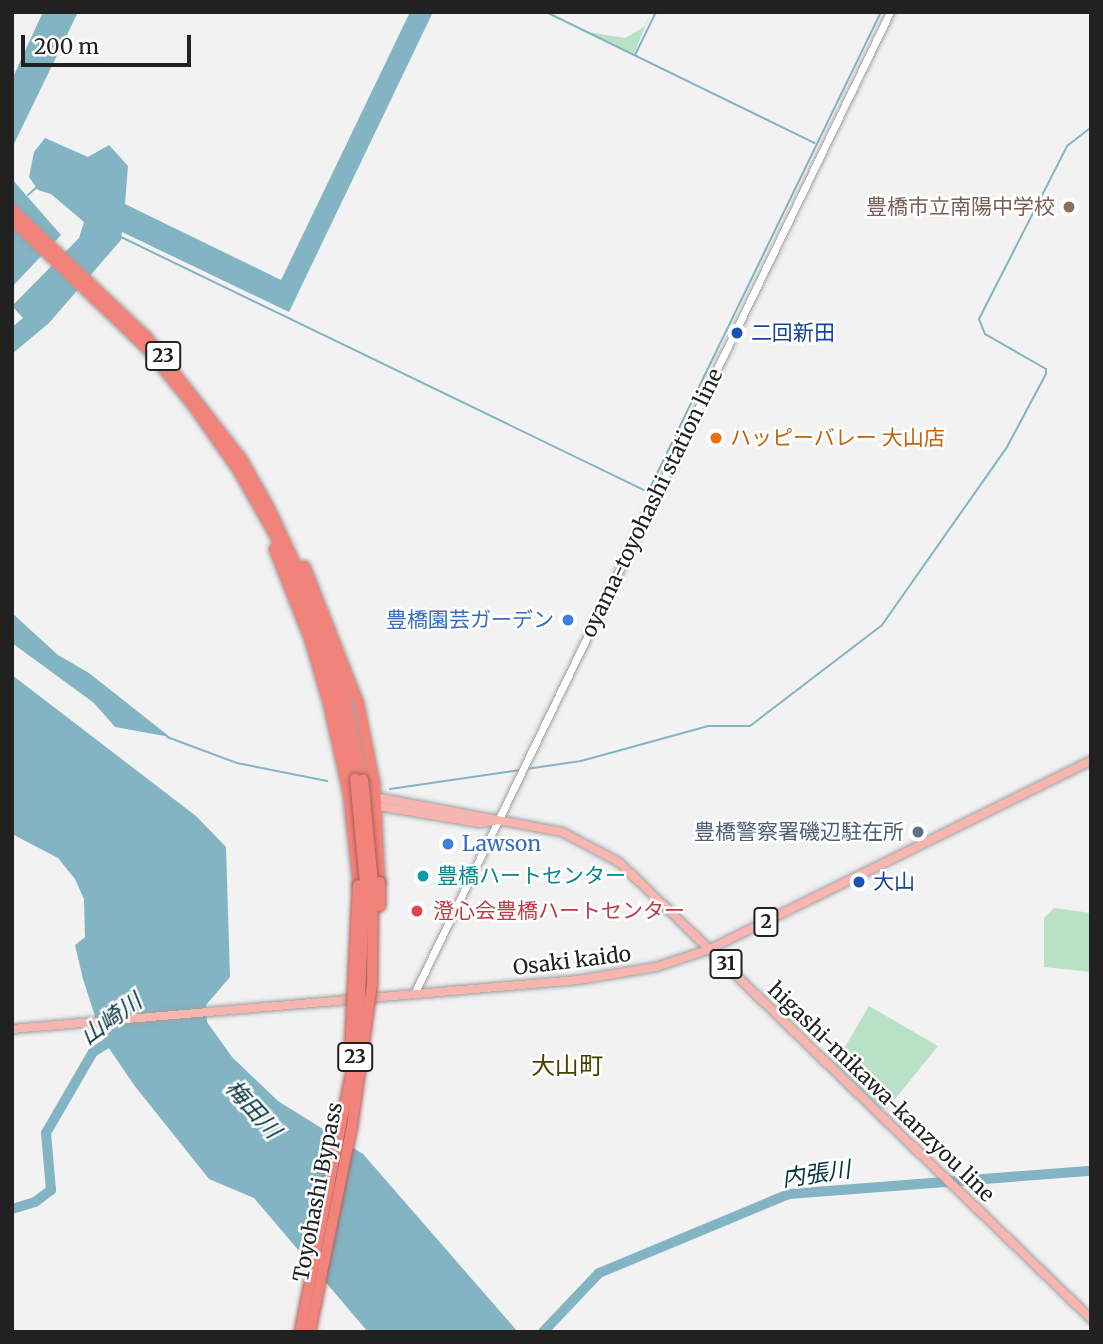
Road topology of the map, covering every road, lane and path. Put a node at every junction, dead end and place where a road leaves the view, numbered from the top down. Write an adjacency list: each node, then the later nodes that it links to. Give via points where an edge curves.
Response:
1 (890, 12): 8 (main road, oyama-toyohashi station line)
2 (12, 209): 4 (highway, Toyohashi Bypass / 23, via 147,337 217,424 270,509)
3 (12, 220): 4 (highway, Toyohashi Bypass / 23, via 146,348 190,402)
4 (277, 531): 6 (highway, 23); 7 (highway, 23, via 348,669 365,730); 12 (highway, Toyohashi Bypass / 23, bridge, via 331,649 359,778 374,933)
5 (1091, 761): 9 (main road, Osaki kaido / 2)
6 (349, 797): 7 (main road, higashi-mikawa-kanzyou line / 31); 12 (highway, 23, bridge, via 358,885)
7 (376, 801): 8 (main road, higashi-mikawa-kanzyou line / 31); 12 (highway, 23, bridge, via 380,882 375,1012 366,1070)
8 (498, 820): 9 (main road, higashi-mikawa-kanzyou line / 31, via 562,832 596,848 619,862); 10 (main road, oyama-toyohashi station line)
9 (710, 949): 10 (main road, Osaki kaido / 2, via 622,974); 13 (main road, higashi-mikawa-kanzyou line / 31)
10 (414, 994): 11 (main road, Osaki kaido / 2)
11 (12, 1029)
12 (354, 1092): 14 (highway, Toyohashi Bypass / 23, bridge); 15 (highway, Toyohashi Bypass / 23, bridge)
13 (1091, 1319)
14 (300, 1332)
15 (310, 1332)

